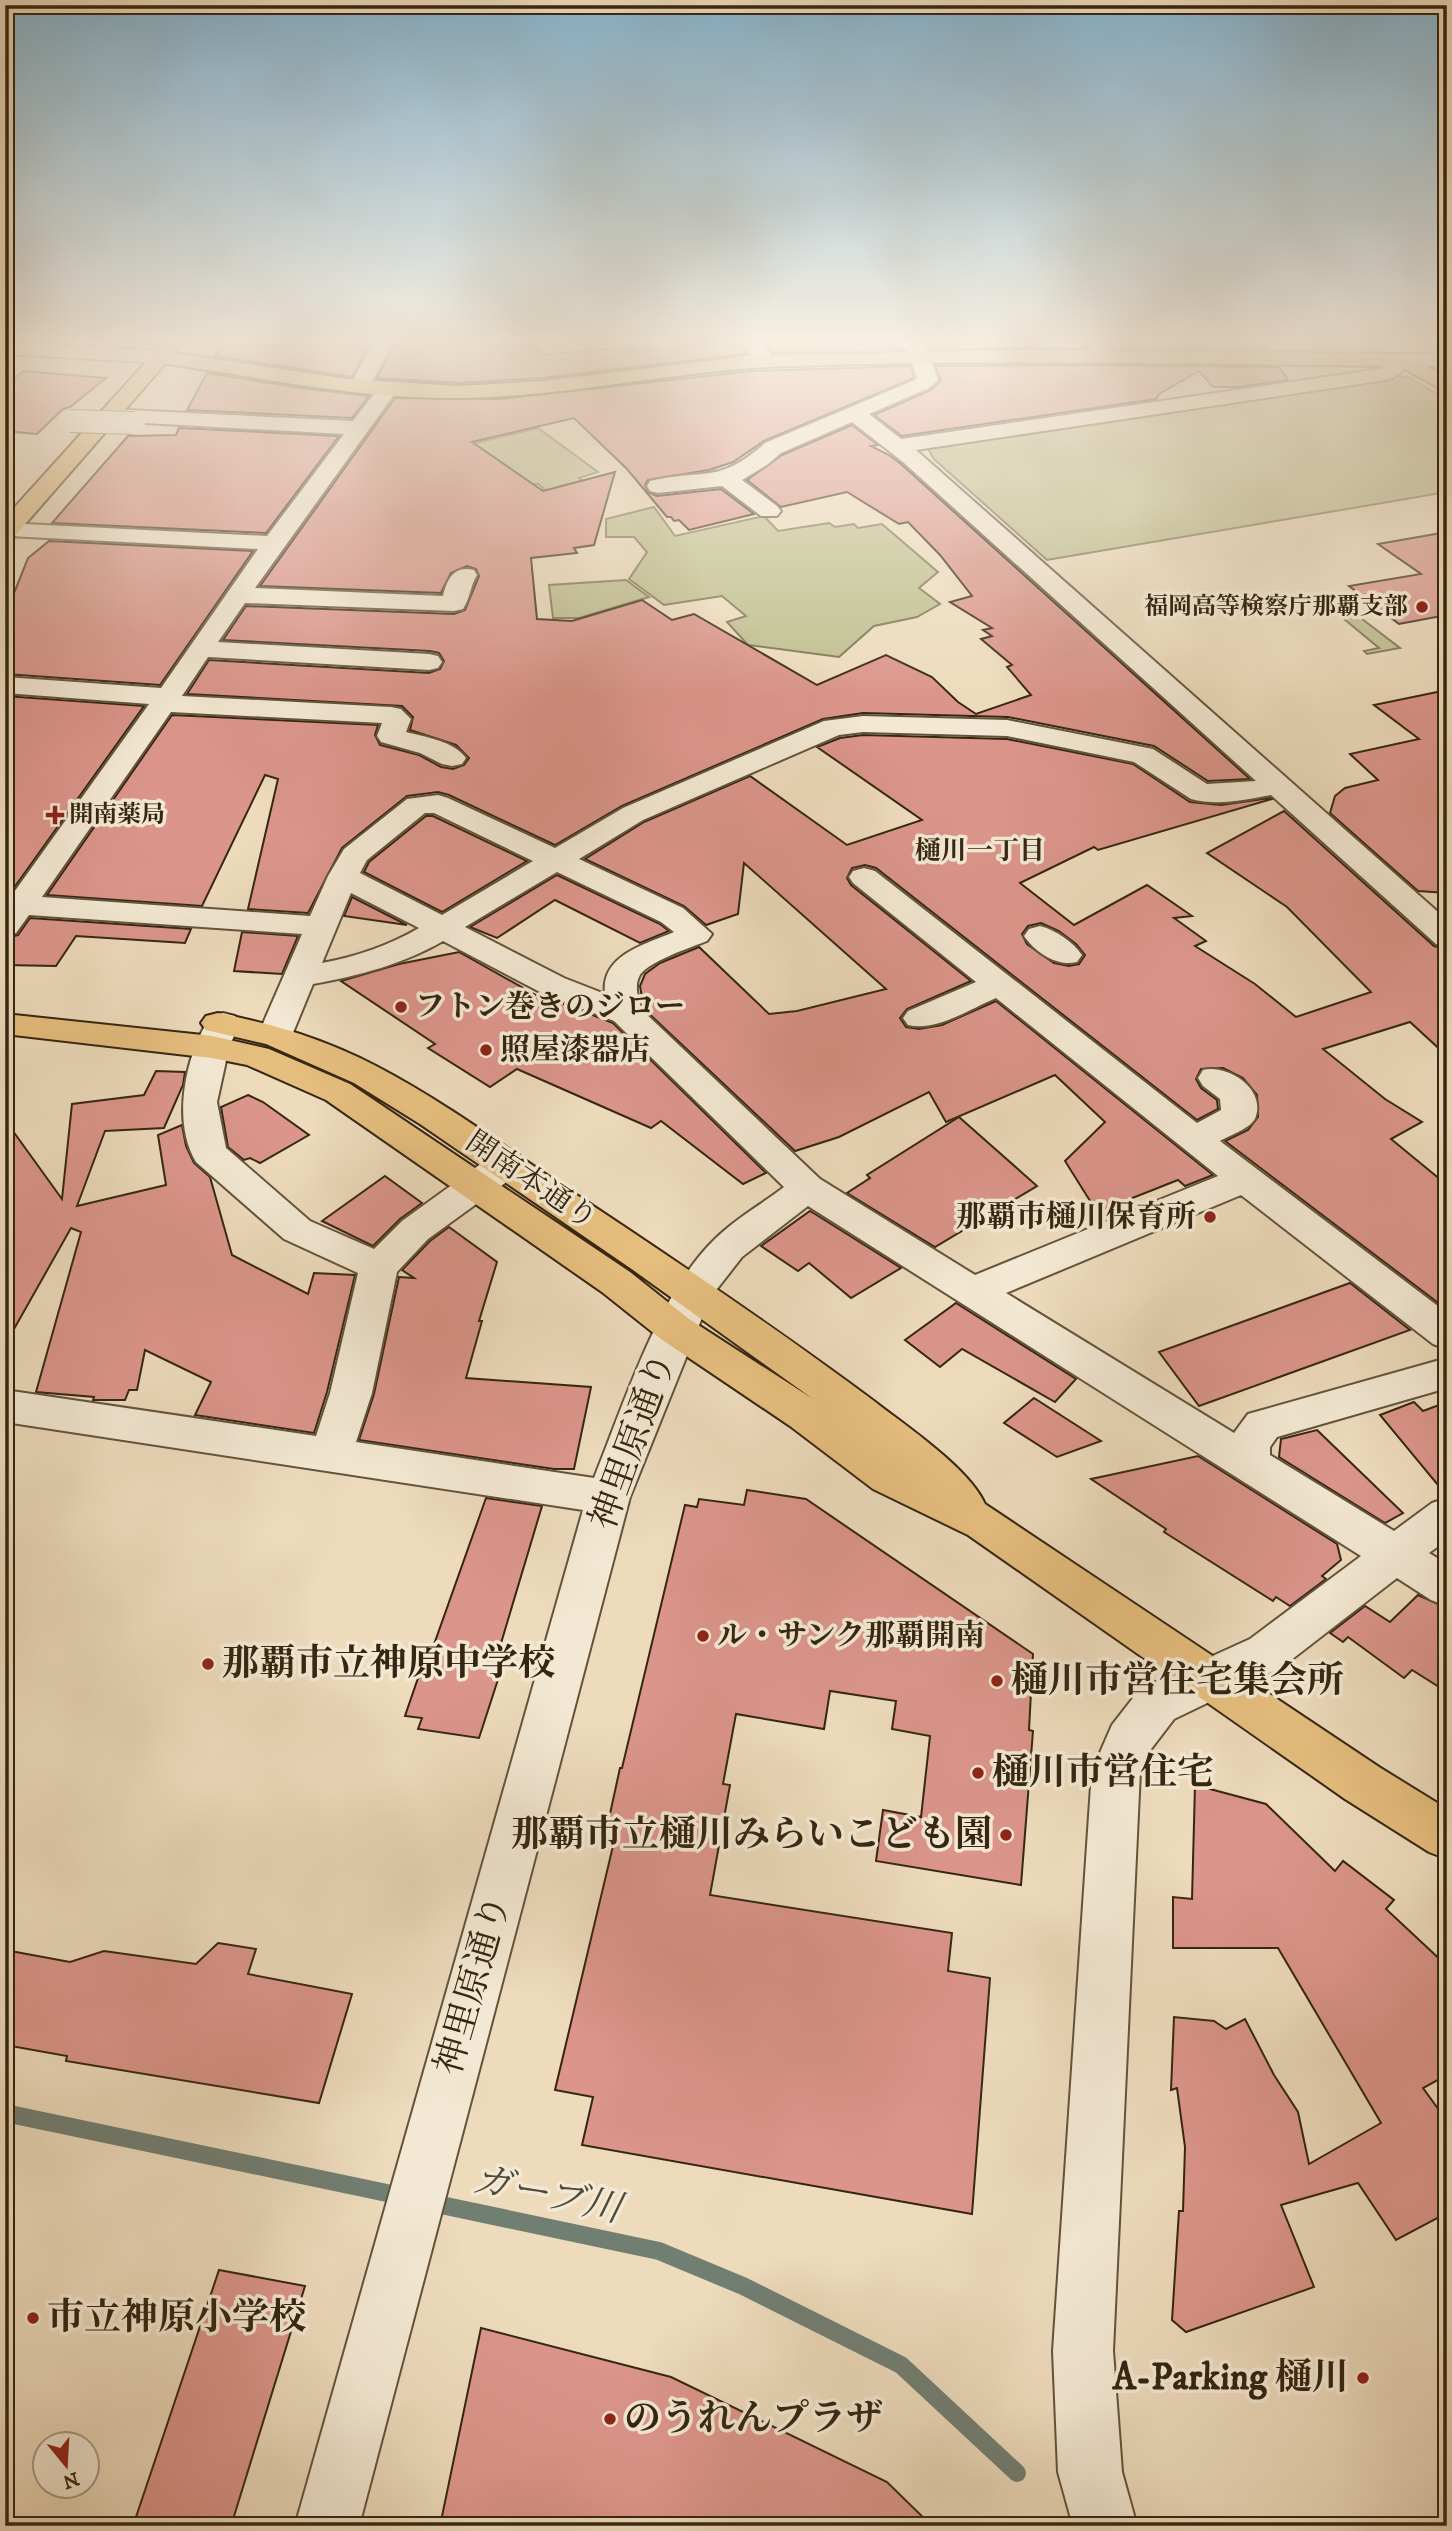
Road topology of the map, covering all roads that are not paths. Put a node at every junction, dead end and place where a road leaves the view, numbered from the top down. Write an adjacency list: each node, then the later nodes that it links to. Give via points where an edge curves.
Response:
1 (69, 460): 8 (main road)
2 (336, 460): 9 (street)
3 (761, 460): 5 (street)
4 (914, 460): 17 (street)
5 (727, 479): 6 (street); 7 (street)
6 (658, 486)
7 (769, 512)
8 (7, 531): 9 (street)
9 (274, 543): 11 (street)
10 (465, 575): 11 (street, via 458,583 454,604)
11 (237, 595): 12 (street)
12 (199, 649): 13 (street); 15 (street)
13 (429, 662)
14 (5, 685): 15 (street)
15 (164, 699): 16 (street, via 391,715 397,719 391,736); 21 (street, via 76,829)
16 (452, 758)
17 (1279, 785): 18 (street, via 1201,793 1143,755 1007,729 834,727 633,814); 25 (street)
18 (555, 860): 19 (street, via 438,804 416,805 355,855); 23 (street); 30 (street, via 672,915 695,934 636,960 623,974 620,990)
19 (343, 876): 22 (street); 23 (street)
20 (864, 877): 28 (street)
21 (10, 912): 22 (street)
22 (323, 926): 27 (street)
23 (442, 929): 27 (street, via 386,957); 30 (street, via 552,985)
24 (1040, 936): 26 (street)
25 (1447, 937)
26 (1066, 955)
27 (299, 977): 34 (street)
28 (1001, 984): 31 (street); 36 (street)
29 (5, 1000): 33 (main road, 開南本通り)
30 (626, 1014): 39 (street)
31 (920, 1018)
32 (5, 1024): 33 (main road, 開南本通り)
33 (217, 1035): 34 (main road, 開南本通り); 37 (main road, 開南本通り); 40 (street, via 199,1102 209,1153 297,1230)
34 (275, 1035): 37 (main road, 開南本通り, via 366,1075)
35 (1215, 1078): 36 (street, via 1237,1095 1239,1115)
36 (1195, 1139): 38 (street)
37 (491, 1174): 40 (street, via 415,1230); 42 (main road, 開南本通り, via 616,1282)
38 (1245, 1179): 41 (street); 43 (street)
39 (807, 1188): 41 (street); 42 (street, 神里原通り, via 729,1248)
40 (379, 1268): 46 (street, via 351,1393)
41 (973, 1291): 47 (street)
42 (684, 1311): 48 (street, 神里原通り); 52 (main road, 開南本通り, via 805,1415 888,1477 983,1523)
43 (1447, 1335)
44 (1447, 1373): 47 (street, via 1263,1425 1249,1444)
45 (5, 1406): 46 (street)
46 (330, 1457): 48 (street)
47 (1249, 1463): 50 (street)
48 (608, 1497): 54 (street, 神里原通り)
49 (1447, 1515): 50 (street)
50 (1394, 1555): 51 (street); 52 (street, via 1265,1653)
51 (1447, 1587)
52 (1208, 1678): 53 (main road, 開南本通り); 55 (street, via 1157,1704 1129,1740 1116,1771 1083,2351 1090,2472)
53 (1447, 1836)
54 (327, 2526)
55 (1105, 2526)

